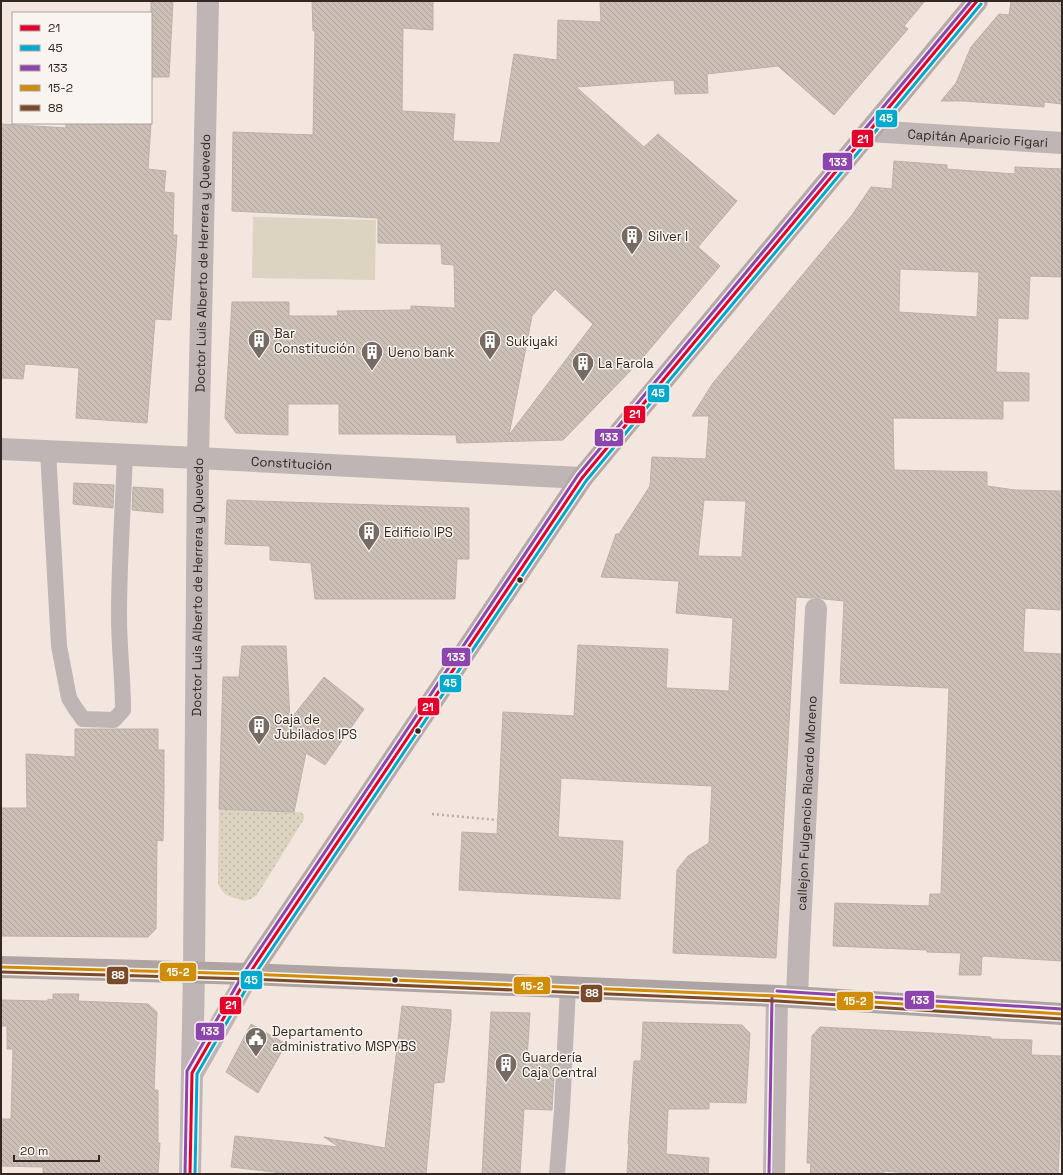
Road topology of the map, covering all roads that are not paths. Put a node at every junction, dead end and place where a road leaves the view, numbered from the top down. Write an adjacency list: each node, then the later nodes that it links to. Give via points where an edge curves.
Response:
1 (208, 1): 8 (street, Doctor Luis Alberto de Herrera y Quevedo)
2 (977, 1): 3 (main road)
3 (869, 131): 4 (street, Capitán Aparicio Figari); 9 (main road)
4 (1062, 143)
5 (1, 449): 6 (street, Constitución)
6 (48, 451): 7 (street, Constitución); 7 (lane, via 59,646 69,698 83,719 114,720 123,710 119,616)
7 (125, 454): 8 (street, Constitución)
8 (198, 458): 9 (street, Constitución); 12 (street, Doctor Luis Alberto de Herrera y Quevedo)
9 (582, 478): 13 (main road)
10 (816, 609): 15 (street, callejon Fulgencio Ricardo Moreno, via 799,946)
11 (1, 967): 12 (main road)
12 (194, 972): 13 (main road); 17 (street, Doctor Luis Alberto de Herrera y Quevedo)
13 (249, 974): 14 (main road); 17 (street)
14 (568, 987): 15 (main road); 19 (lane)
15 (787, 997): 16 (main road); 20 (street, callejon Fulgencio Ricardo Moreno)
16 (1062, 1014)
17 (192, 1073): 18 (street, Doctor Luis Alberto de Herrera y Quevedo)
18 (190, 1174)
19 (557, 1174)
20 (774, 1174)

